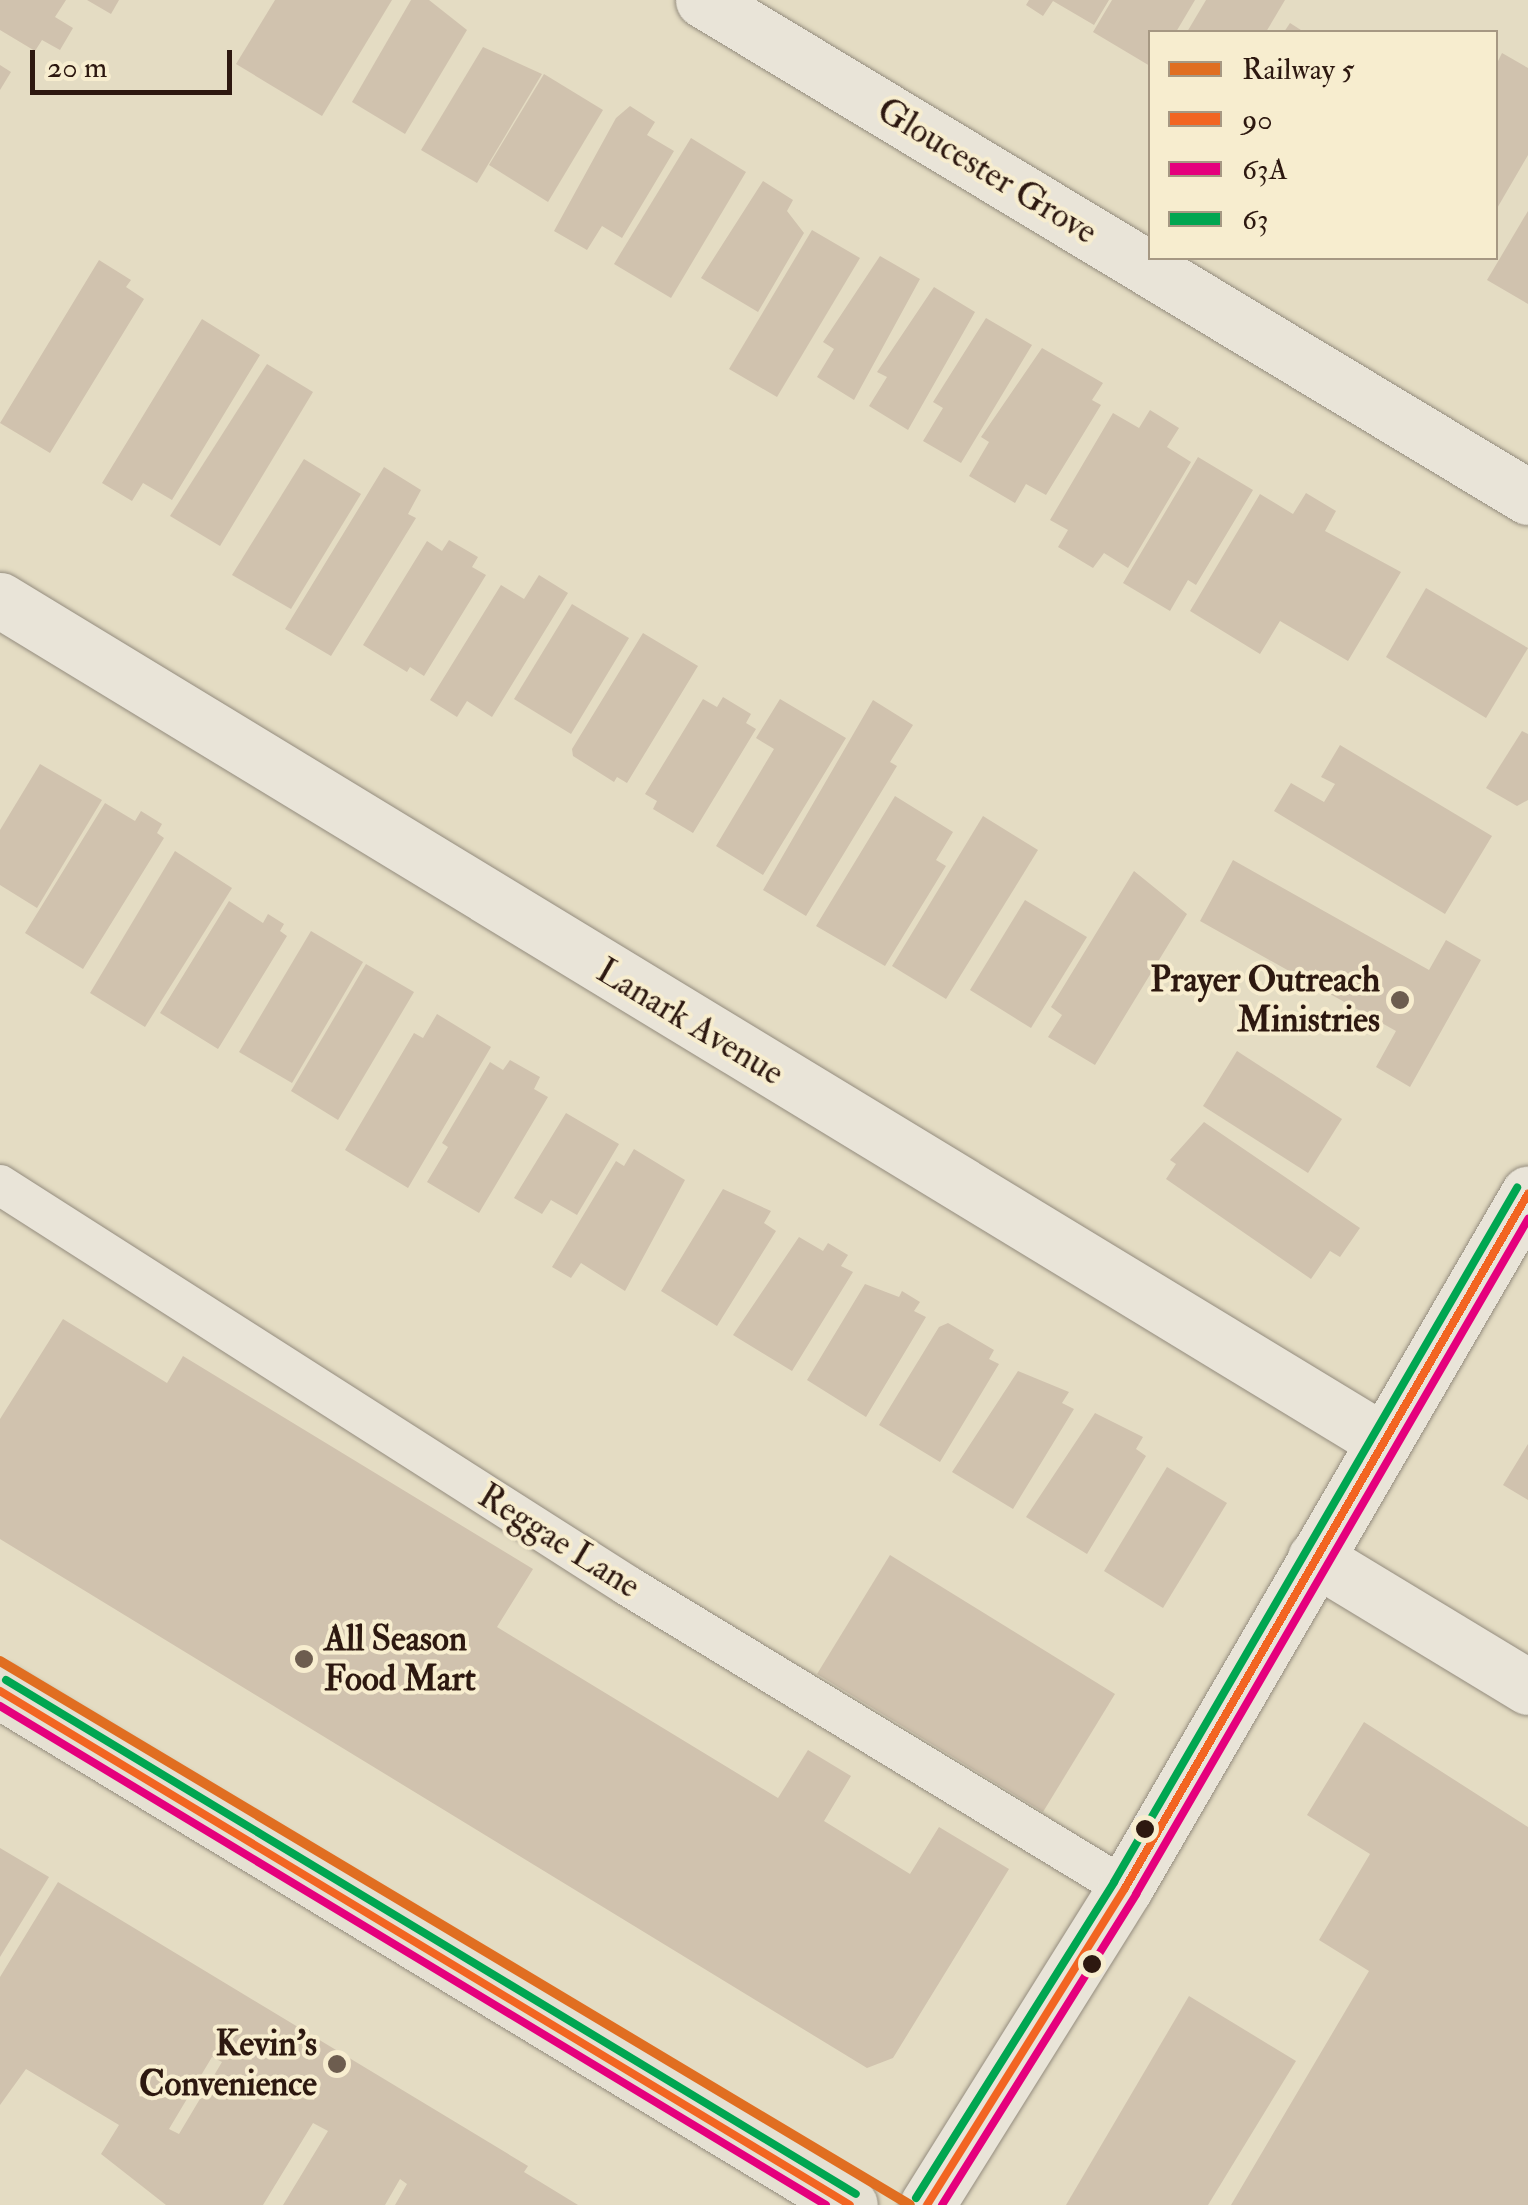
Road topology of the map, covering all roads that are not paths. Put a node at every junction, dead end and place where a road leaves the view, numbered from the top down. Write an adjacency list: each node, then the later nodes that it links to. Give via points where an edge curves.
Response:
1 (703, 0): 2 (street, Gloucester Grove)
2 (1528, 496)
3 (0, 600): 6 (street, Lanark Avenue)
4 (0, 1185): 10 (lane, Reggae Lane, via 628,1586)
5 (1528, 1194): 6 (street)
6 (1383, 1441): 7 (street)
7 (1315, 1558): 8 (street); 10 (street)
8 (1528, 1687)
9 (0, 1691): 11 (main road)
10 (1125, 1888): 12 (street)
11 (850, 2205)
12 (927, 2205)

